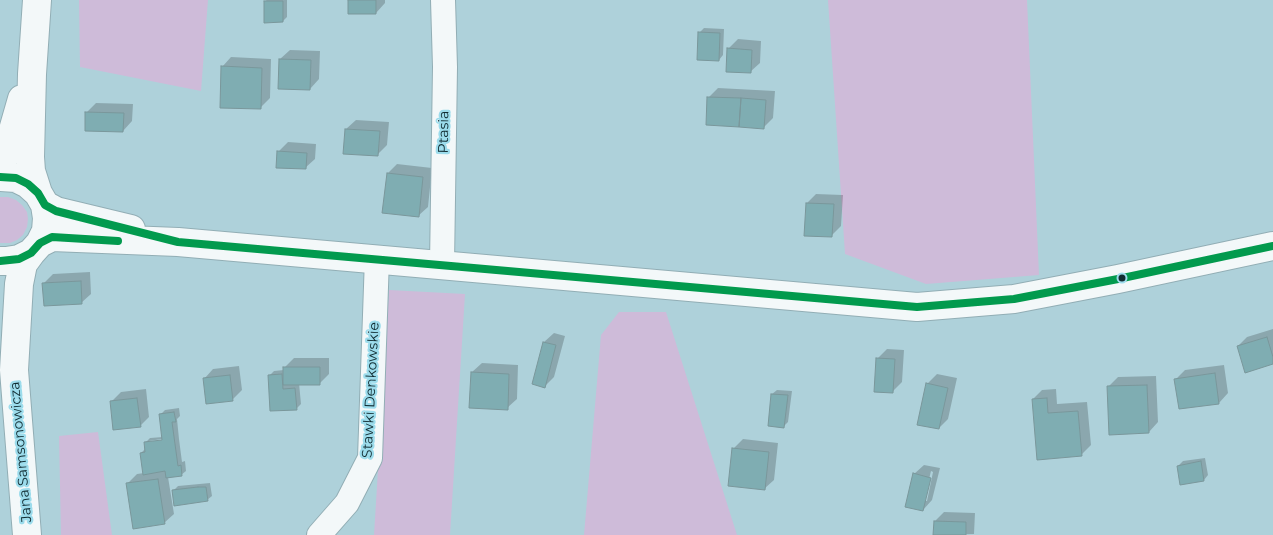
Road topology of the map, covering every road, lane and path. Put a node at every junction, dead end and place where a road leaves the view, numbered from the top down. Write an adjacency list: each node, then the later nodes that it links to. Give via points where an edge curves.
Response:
1 (37, 0): 3 (main road)
2 (443, 0): 12 (street, Ptasia)
3 (32, 74): 4 (main road); 6 (main road, Jana Samsonowicza, via 31,171)
4 (0, 166)
5 (0, 177): 6 (main road, via 16,178 28,184)
6 (42, 199): 7 (main road, via 56,211); 9 (main road, Jana Samsonowicza, via 47,218 46,231)
7 (178, 242): 9 (main road, via 52,237); 10 (main road)
8 (1273, 246): 12 (main road, via 1014,299 917,307)
9 (35, 248): 11 (main road, via 19,259); 14 (main road, Jana Samsonowicza, via 23,264 18,284)
10 (377, 258): 12 (main road); 16 (street, Stawki Denkowskie, via 370,458 347,503)
11 (0, 261)
12 (442, 264)
13 (0, 310): 14 (main road, Jana Samsonowicza)
14 (14, 370): 15 (main road, Jana Samsonowicza)
15 (27, 535)
16 (318, 535)

